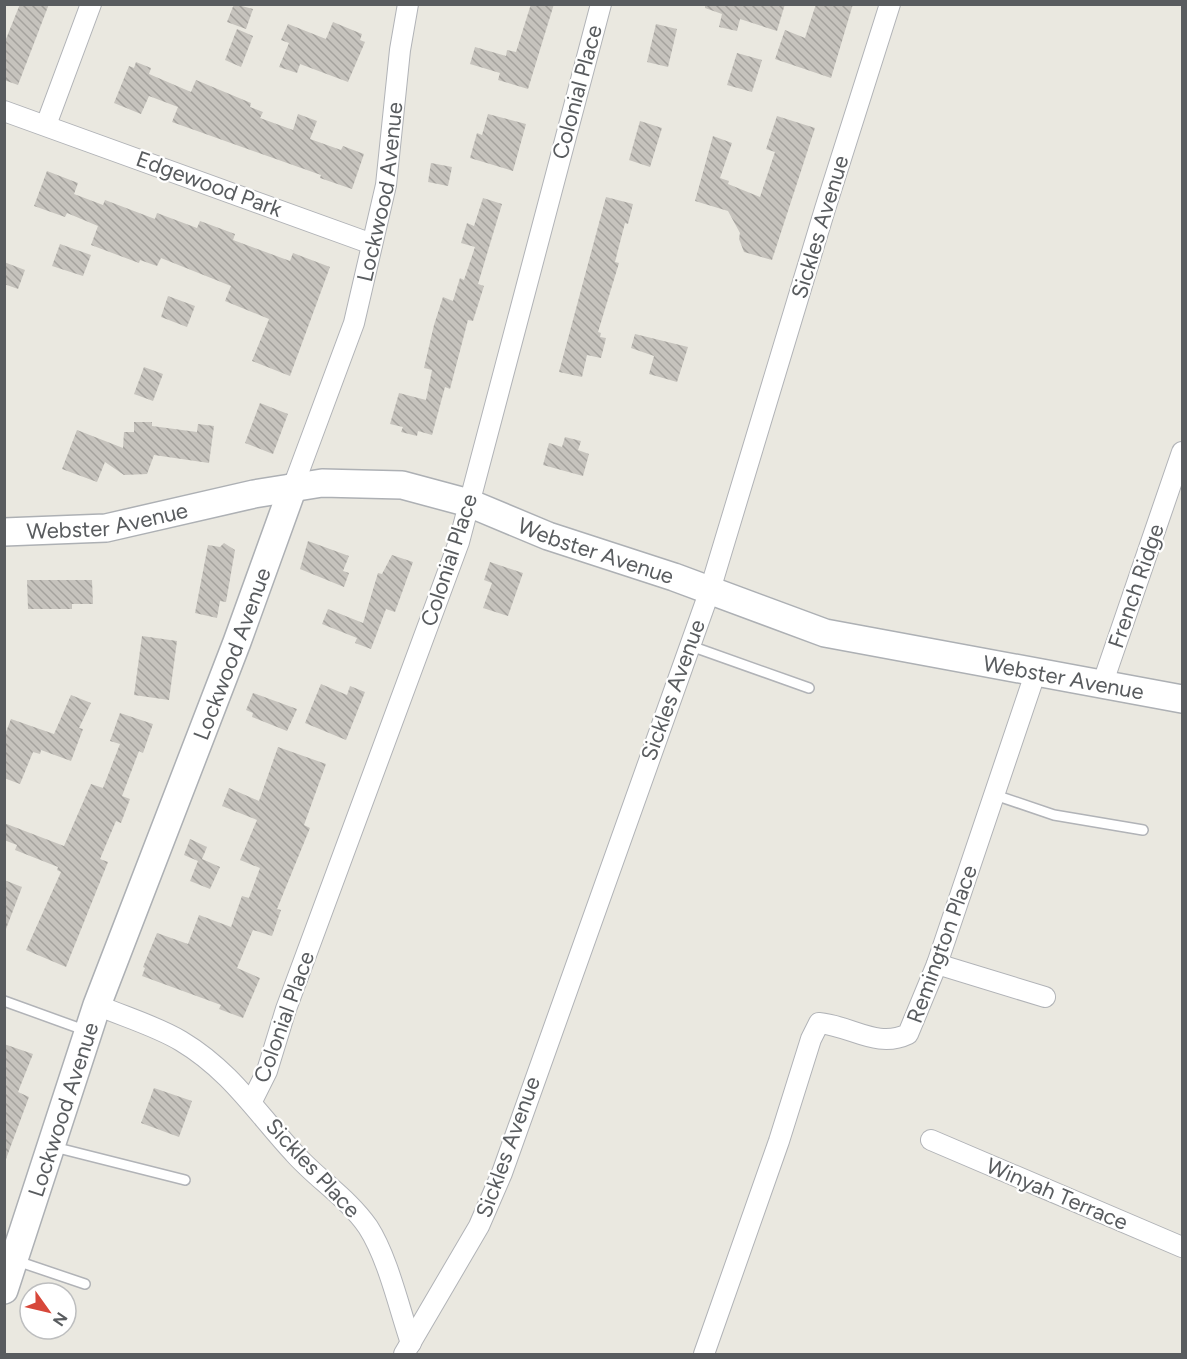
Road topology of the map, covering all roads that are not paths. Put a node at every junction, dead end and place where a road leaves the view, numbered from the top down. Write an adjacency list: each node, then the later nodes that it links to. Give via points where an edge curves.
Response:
1 (91, 4): 6 (street)
2 (408, 4): 7 (street, Lockwood Avenue, via 386,184)
3 (601, 4): 10 (street, Colonial Place)
4 (890, 4): 12 (street, Sickles Avenue)
5 (4, 111): 6 (street, Edgewood Park)
6 (45, 125): 7 (street, Edgewood Park)
7 (372, 244): 9 (street, Lockwood Avenue, via 354,323)
8 (1182, 452): 15 (street, French Ridge)
9 (293, 487): 10 (street, Webster Avenue, via 322,483 402,485); 11 (street, Webster Avenue, via 106,528); 23 (street, Lockwood Avenue)
10 (469, 504): 12 (street, Webster Avenue, via 548,536); 25 (street, Colonial Place, via 455,553 286,1009 267,1071)
11 (4, 532)
12 (710, 590): 13 (street, Sickles Avenue); 14 (street, Webster Avenue, via 825,633)
13 (688, 645): 16 (lane); 33 (street, Sickles Avenue, via 502,1173 478,1226)
14 (1035, 671): 15 (street, Webster Avenue); 18 (street, Remington Place)
15 (1102, 685): 17 (street, Webster Avenue)
16 (809, 688)
17 (1182, 699)
18 (995, 795): 19 (lane, via 1054,814); 20 (street, Remington Place)
19 (1143, 830)
20 (937, 964): 21 (street); 34 (street, Remington Place, via 908,1034 894,1041 819,1023)
21 (1045, 997)
22 (4, 1001): 24 (lane)
23 (97, 1005): 24 (street, Lockwood Avenue); 25 (street, Sickles Place, via 180,1040)
24 (89, 1032): 27 (street, Lockwood Avenue)
25 (252, 1101): 33 (street, Sickles Place, via 294,1154 369,1228)
26 (931, 1140): 29 (street, Winyah Terrace)
27 (51, 1147): 28 (lane); 30 (street, Lockwood Avenue)
28 (185, 1180)
29 (1182, 1247)
30 (14, 1260): 31 (lane); 32 (street, Lockwood Avenue)
31 (85, 1284)
32 (4, 1290)
33 (408, 1349)
34 (704, 1354)

